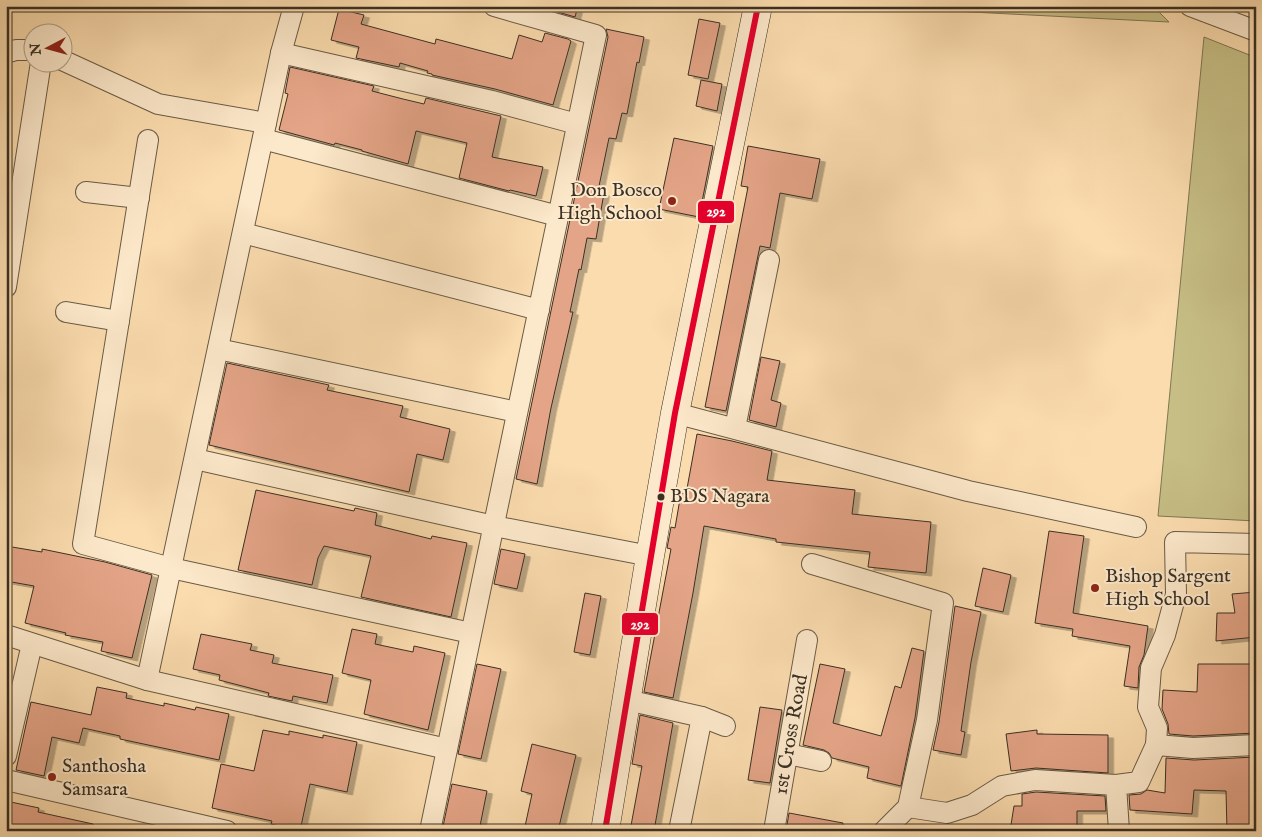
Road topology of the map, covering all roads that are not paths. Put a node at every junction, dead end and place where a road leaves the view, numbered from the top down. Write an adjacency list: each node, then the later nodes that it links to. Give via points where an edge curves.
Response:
1 (294, 6): 8 (street)
2 (494, 6): 11 (street, via 596,35)
3 (758, 6): 25 (main road)
4 (1190, 6): 5 (street)
5 (1256, 31)
6 (22, 50): 7 (street)
7 (6, 53)
8 (281, 53): 11 (street, via 492,101); 12 (street)
9 (72, 65): 12 (street, via 158,104)
10 (39, 72): 19 (street)
11 (577, 124): 16 (street)
12 (265, 131): 16 (street); 17 (street)
13 (148, 140): 15 (street)
14 (86, 192): 15 (street)
15 (139, 198): 22 (street)
16 (558, 216): 20 (street)
17 (243, 233): 20 (street); 23 (street)
18 (769, 260): 26 (street)
19 (6, 287)
20 (538, 310): 24 (street)
21 (66, 312): 22 (street)
22 (119, 321): 33 (street, via 83,544)
23 (218, 349): 24 (street); 27 (street)
24 (517, 412): 28 (street)
25 (676, 414): 26 (street); 31 (main road)
26 (735, 428): 29 (street, via 968,491)
27 (195, 459): 28 (street); 33 (street)
28 (494, 526): 31 (street); 34 (street)
29 (1136, 527)
30 (1256, 544): 42 (street, via 1175,542 1176,594 1165,635 1151,668 1148,707 1157,728)
31 (650, 556): 39 (main road)
32 (812, 564): 50 (street, via 943,603 927,720)
33 (171, 568): 34 (street); 38 (street)
34 (471, 634): 44 (street)
35 (6, 635): 37 (street)
36 (807, 640): 45 (street, 1st Cross Road)
37 (32, 644): 38 (street); 46 (street)
38 (147, 680): 44 (street)
39 (626, 700): 40 (street); 53 (main road)
40 (702, 717): 41 (street); 54 (street)
41 (725, 726)
42 (1156, 745): 43 (street, via 1193,748); 49 (street, via 1139,782)
43 (1256, 745)
44 (447, 749): 52 (street)
45 (788, 754): 47 (street); 55 (street, 1st Cross Road)
46 (6, 756)
47 (821, 762)
48 (6, 780): 51 (street)
49 (1116, 785): 50 (street, via 1035,780 1002,786 972,805 947,813); 57 (street)
50 (908, 807): 56 (street)
51 (227, 831)
52 (430, 831)
53 (605, 831)
54 (679, 831)
55 (774, 831)
56 (884, 831)
57 (1119, 831)

